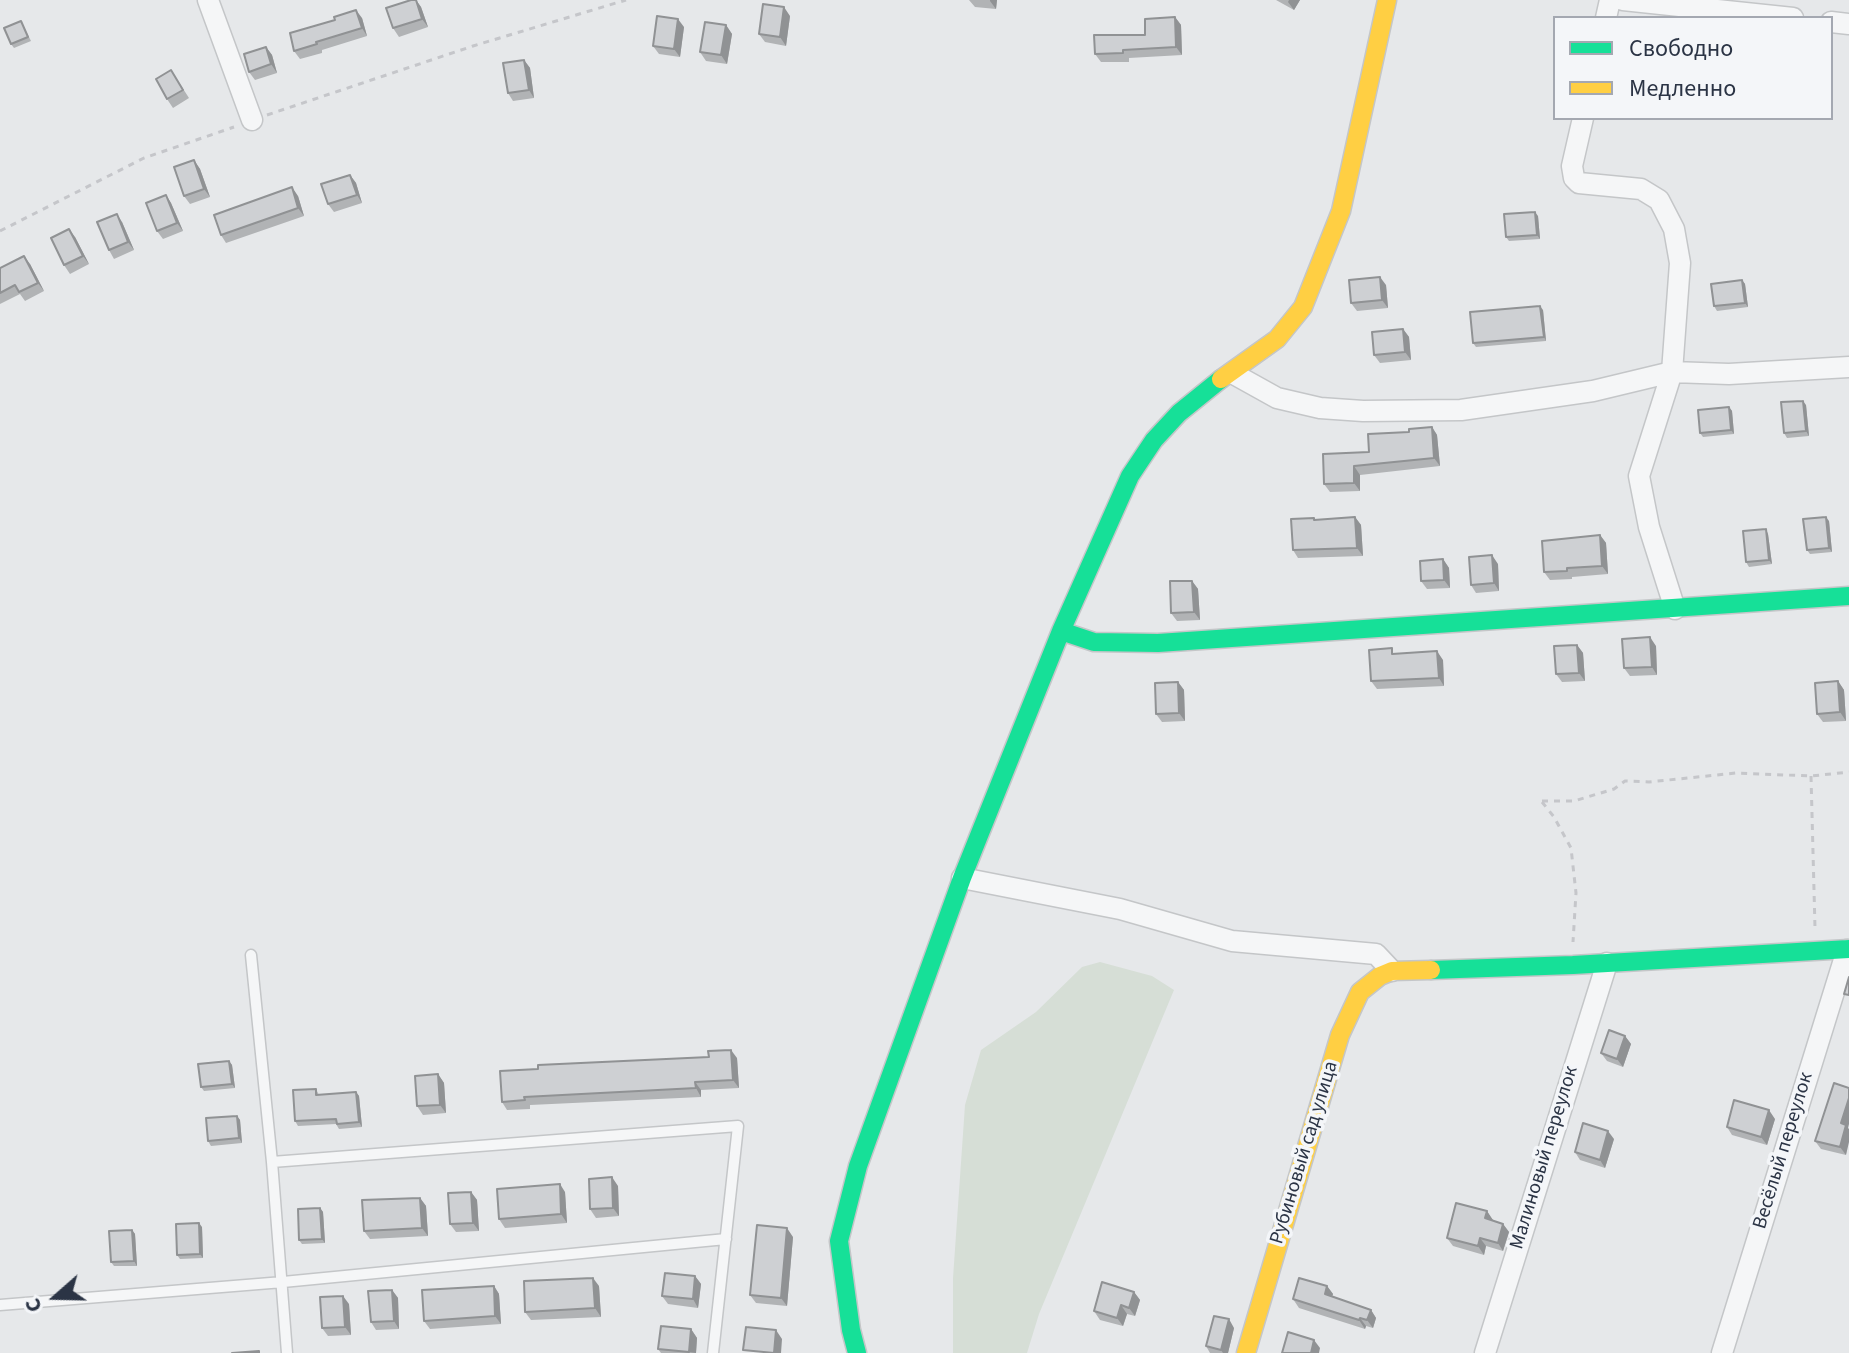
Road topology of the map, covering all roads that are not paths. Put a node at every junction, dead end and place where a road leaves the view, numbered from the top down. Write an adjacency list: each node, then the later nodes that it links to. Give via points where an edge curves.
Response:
1 (208, 0): 5 (street)
2 (1387, 0): 9 (street, via 1341,211 1324,258 1303,307 1277,339)
3 (1623, 0): 4 (street)
4 (1774, 16)
5 (252, 120)
6 (1583, 120): 8 (street, via 1574,178 1579,183 1641,189 1659,200 1674,229 1680,263)
7 (1849, 367): 8 (street)
8 (1672, 372): 9 (street, via 1593,391 1461,410 1377,411 1320,408 1277,398); 11 (street, via 1639,476)
9 (1232, 373): 12 (street, via 1179,413 1130,476)
10 (1849, 596): 11 (street)
11 (1675, 609): 12 (street, via 1158,643 1094,642)
12 (1061, 631): 13 (street)
13 (962, 878): 17 (street, via 1120,909 1232,941 1376,954); 24 (street, via 858,1166 839,1241)
14 (1848, 950): 16 (street); 27 (street, Весёлый переулок)
15 (251, 955): 18 (lane)
16 (1607, 963): 17 (street); 26 (street, Малиновый переулок)
17 (1392, 971): 25 (street, Рубиновый сад улица, via 1360,992 1340,1035)
18 (272, 1162): 19 (lane, via 738,1126); 20 (lane)
19 (726, 1239): 20 (lane); 23 (lane)
20 (283, 1282): 21 (lane); 22 (lane)
21 (0, 1305)
22 (287, 1353)
23 (713, 1353)
24 (857, 1353)
25 (1246, 1353)
26 (1485, 1353)
27 (1722, 1353)

